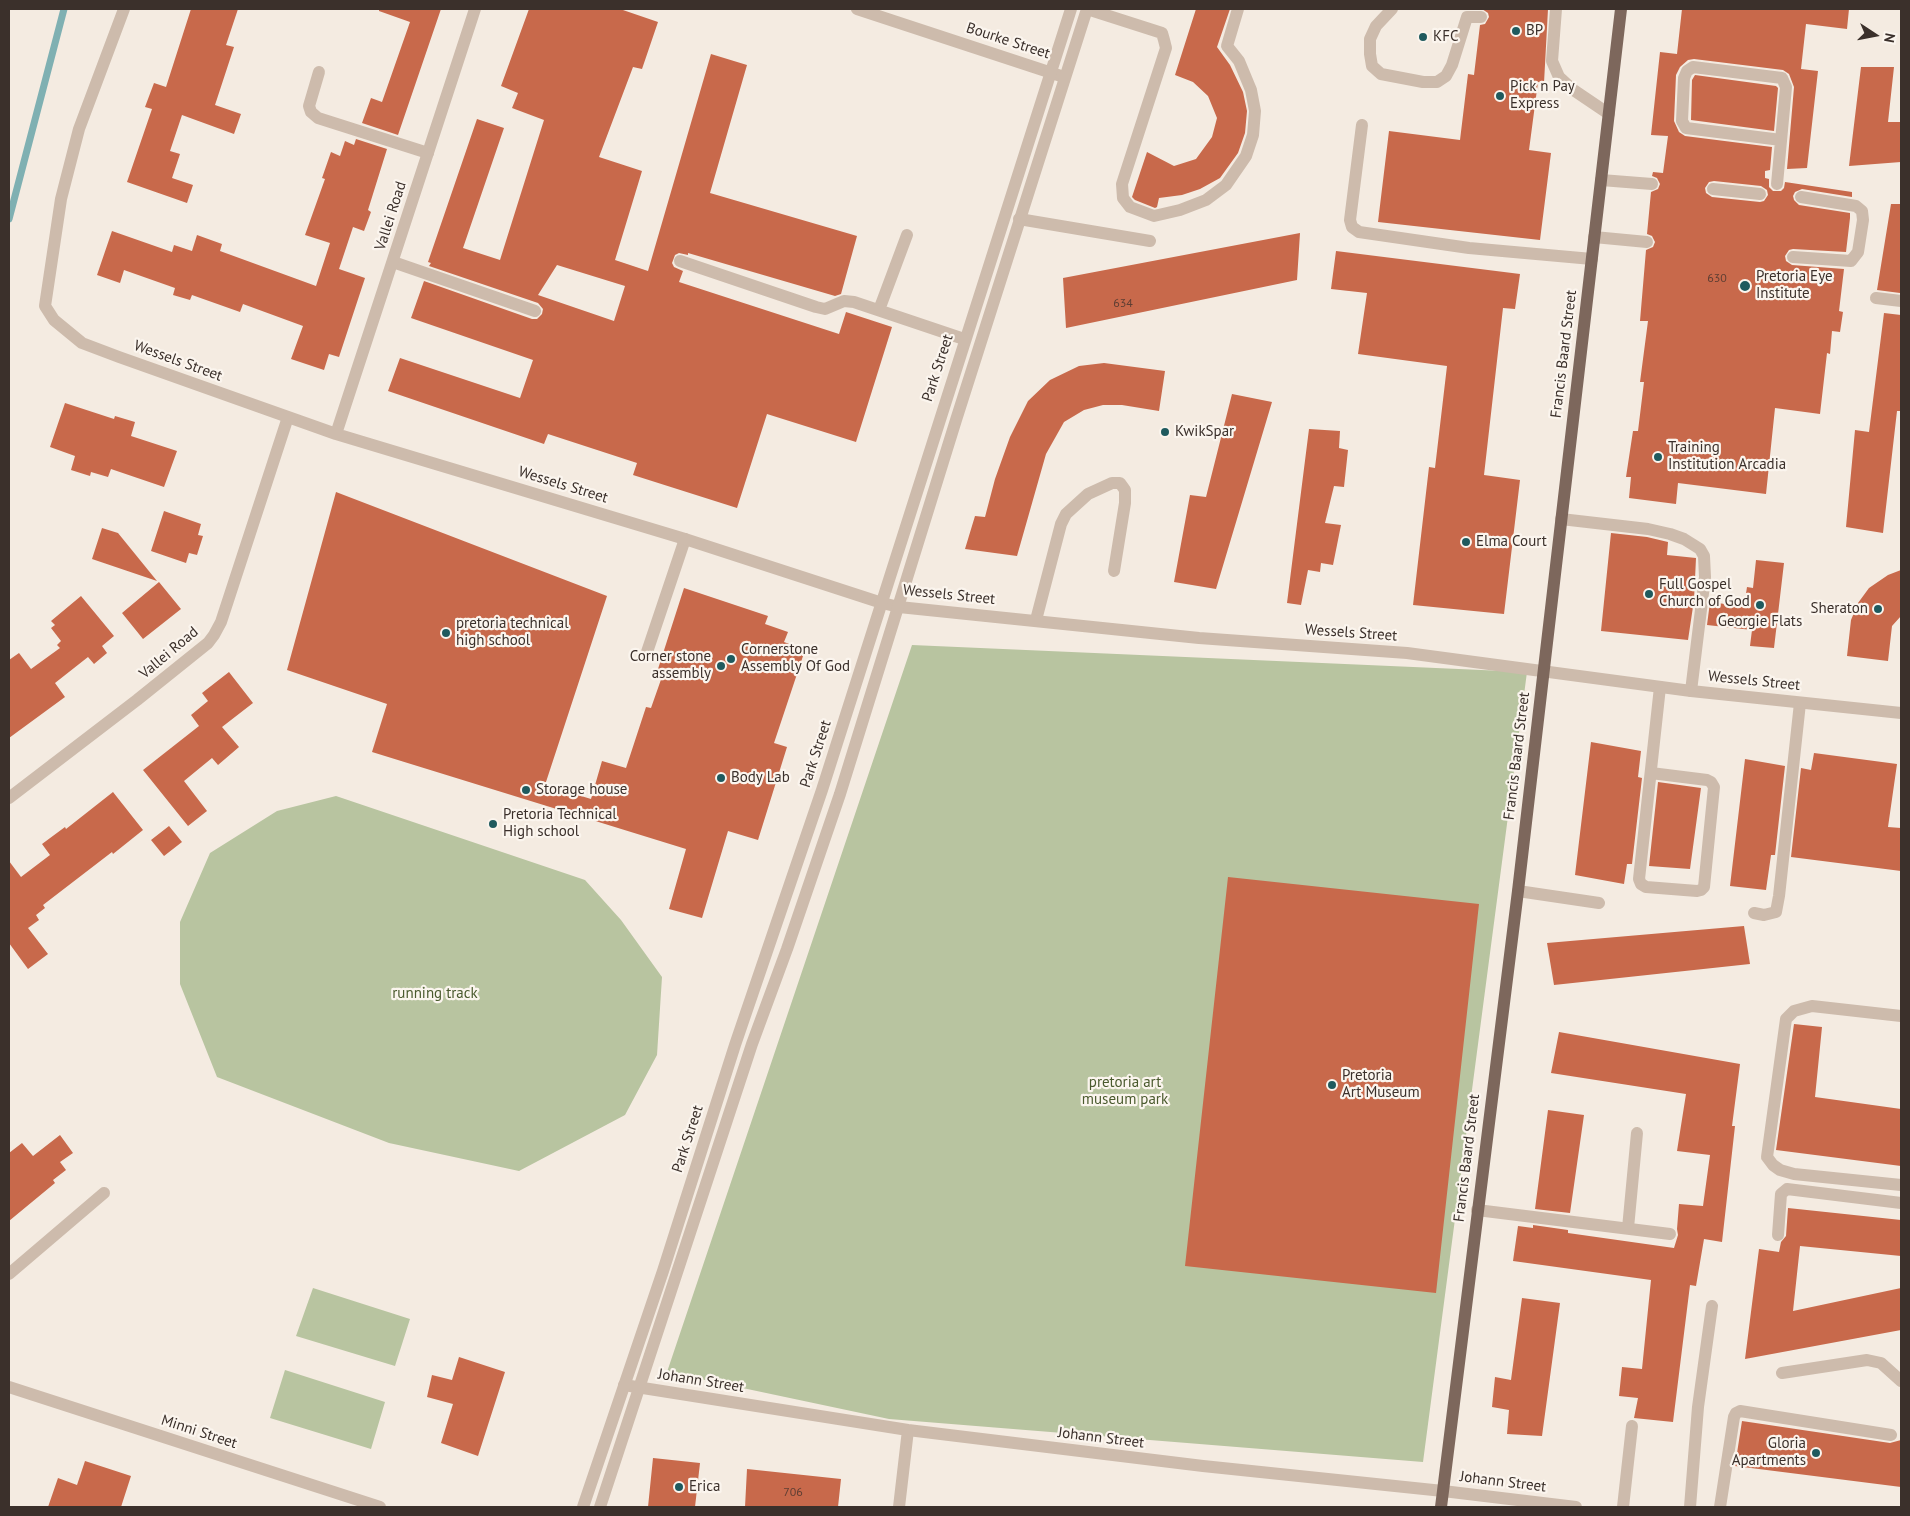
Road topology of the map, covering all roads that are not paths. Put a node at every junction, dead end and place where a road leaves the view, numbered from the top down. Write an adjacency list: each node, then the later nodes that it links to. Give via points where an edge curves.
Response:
1 (124, 9): 39 (street, Wessels Street, via 77,138 61,198 45,306 54,320 82,343)
2 (475, 9): 18 (street, Vallei Road)
3 (857, 9): 13 (street, Bourke Street)
4 (1071, 9): 13 (street, Park Street)
5 (1087, 9): 6 (street, via 1162,33 1166,48 1122,184 1123,198 1130,207 1154,216 1206,200 1226,185 1246,156 1253,134 1255,111 1251,90 1239,61 1227,46); 14 (street, Park Street)
6 (1238, 9)
7 (1392, 9): 10 (street, via 1376,26 1370,39 1372,66 1382,74 1424,82 1437,82 1446,76)
8 (1556, 9): 15 (street, via 1552,61 1559,77)
9 (1622, 9): 15 (main road, Francis Baard Street)
10 (1467, 13): 11 (street)
11 (1481, 17)
12 (318, 72): 18 (street, via 309,106 318,118)
13 (1050, 72): 14 (street, Bourke Street); 38 (street, Park Street)
14 (1064, 77): 25 (street, Park Street)
15 (1609, 114): 19 (main road, Francis Baard Street)
16 (1362, 125): 31 (street, via 1350,220 1352,228 1359,232 1469,248)
17 (1781, 140): 17 (street, via 1786,87 1782,78 1694,68 1687,71 1682,121 1686,128); 21 (street)
18 (428, 153): 33 (street, Vallei Road)
19 (1601, 180): 20 (street); 27 (main road, Francis Baard Street)
20 (1652, 184)
21 (1777, 184)
22 (1713, 189): 23 (street)
23 (1760, 194)
24 (1801, 197): 30 (street, via 1856,206 1862,211 1863,220 1858,252 1851,261)
25 (1019, 220): 28 (street); 45 (street, Park Street)
26 (907, 235): 36 (street)
27 (1594, 237): 29 (street); 31 (main road, Francis Baard Street)
28 (1150, 241)
29 (1647, 242)
30 (1793, 257)
31 (1592, 259): 41 (main road, Francis Baard Street)
32 (680, 261): 36 (street, via 825,309 844,301)
33 (393, 262): 37 (street); 40 (street, Vallei Road)
34 (1876, 298): 35 (street)
35 (1901, 301)
36 (879, 310): 38 (street)
37 (535, 311)
38 (964, 339): 44 (street, Park Street)
39 (288, 417): 40 (street, Wessels Street); 54 (street, Vallei Road, via 214,635 137,700)
40 (336, 434): 42 (street, Wessels Street)
41 (1561, 519): 48 (main road, Francis Baard Street); 50 (street, via 1648,529 1684,539 1700,549 1704,556 1705,577)
42 (685, 539): 44 (street, Wessels Street); 47 (street)
43 (1114, 571): 46 (street, via 1125,503 1125,490 1120,483 1112,483 1088,494 1066,514)
44 (882, 603): 45 (street, Wessels Street); 71 (street, Park Street)
45 (899, 607): 46 (street, Wessels Street); 73 (street, Park Street)
46 (1036, 620): 48 (street, Wessels Street, via 1199,638 1406,653)
47 (647, 652)
48 (1544, 670): 49 (street, Wessels Street); 55 (main road, Francis Baard Street)
49 (1660, 687): 50 (street, Wessels Street); 53 (street)
50 (1691, 691): 51 (street, Wessels Street)
51 (1800, 703): 52 (street, Wessels Street); 57 (street, via 1776,912)
52 (1901, 713)
53 (1651, 773): 53 (street, via 1641,884 1701,890 1704,887 1714,787 1707,780)
54 (9, 798)
55 (1518, 891): 56 (street); 63 (main road, Francis Baard Street)
56 (1599, 903)
57 (1754, 913)
58 (1901, 1016): 60 (street, via 1812,1006 1794,1011 1786,1019 1768,1157 1780,1170 1794,1174)
59 (1637, 1133): 64 (street)
60 (1901, 1185)
61 (104, 1194): 67 (street)
62 (1901, 1203): 66 (street, via 1787,1189 1781,1194)
63 (1477, 1210): 64 (street); 77 (main road, Francis Baard Street)
64 (1628, 1228): 65 (street)
65 (1670, 1234)
66 (1778, 1235)
67 (9, 1274)
68 (1712, 1306): 85 (street, via 1698,1407)
69 (1782, 1373): 70 (street, via 1867,1360 1880,1363)
70 (1901, 1381)
71 (624, 1385): 73 (street, Johann Street); 79 (street, Park Street)
72 (9, 1387): 78 (street, Minni Street)
73 (640, 1388): 75 (street, Johann Street); 80 (street, Park Street)
74 (1632, 1426): 84 (street)
75 (908, 1430): 77 (street, Johann Street); 81 (street)
76 (1891, 1435): 86 (street, via 1740,1411 1734,1417)
77 (1442, 1491): 82 (main road, Francis Baard Street); 83 (street, Johann Street)
78 (380, 1507)
79 (583, 1507)
80 (600, 1507)
81 (898, 1507)
82 (1441, 1507)
83 (1576, 1507)
84 (1623, 1507)
85 (1690, 1507)
86 (1720, 1507)

